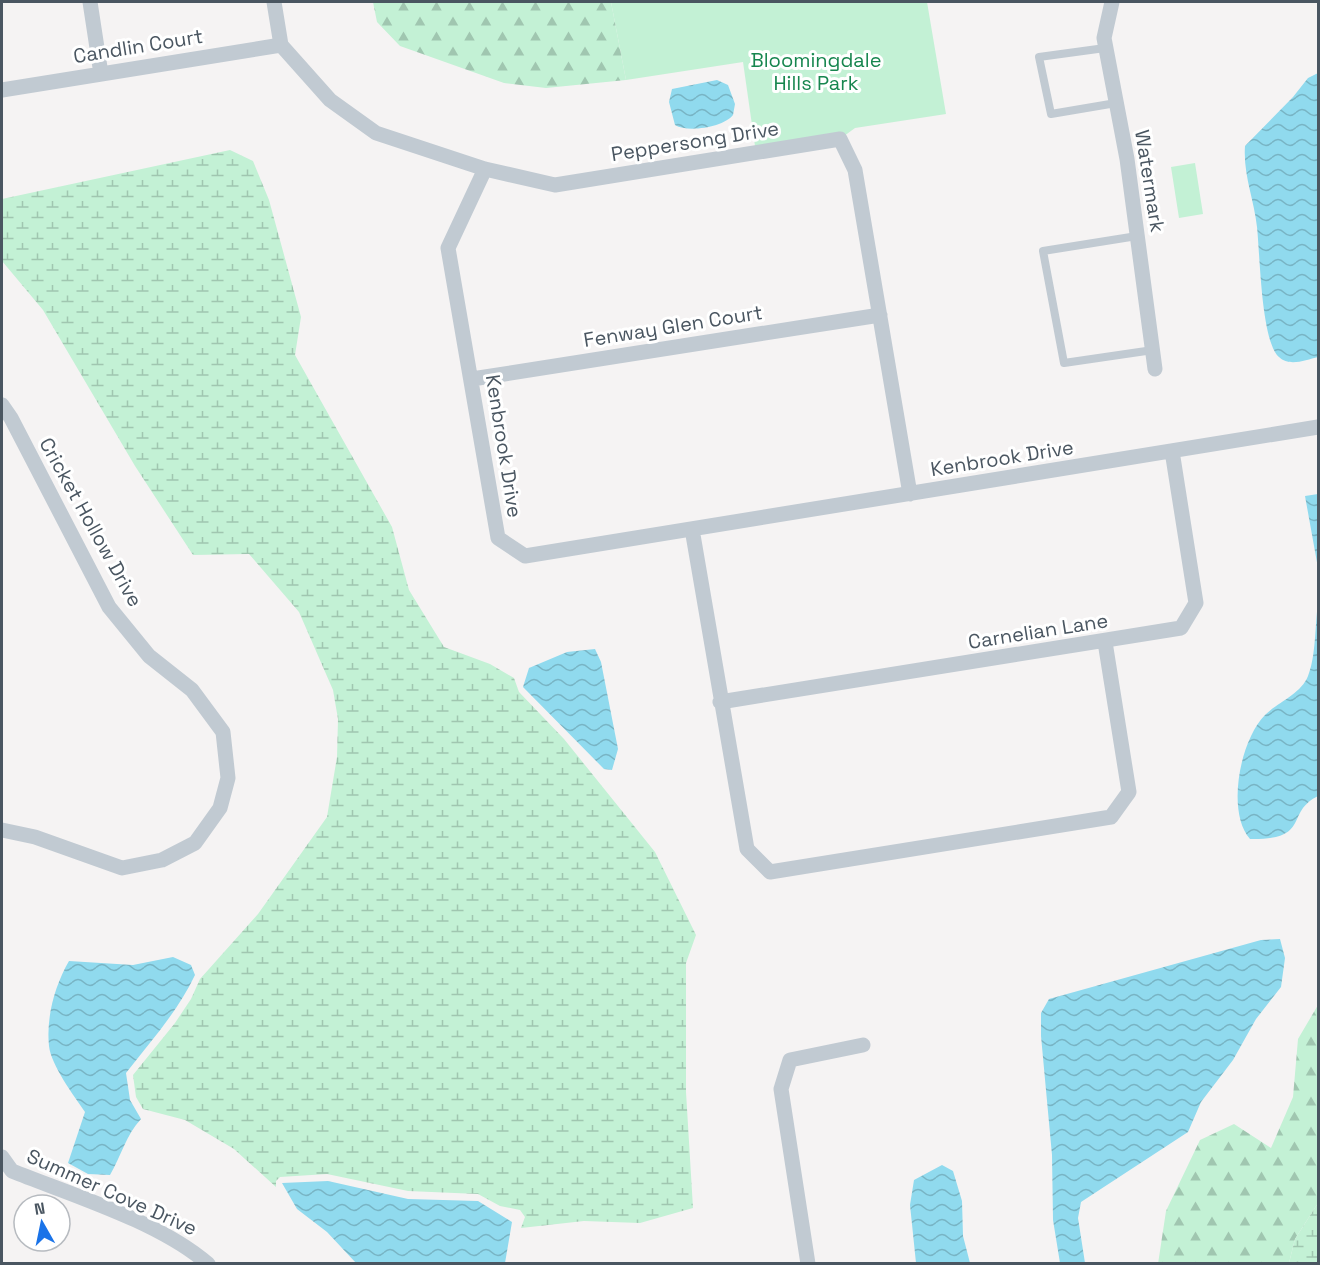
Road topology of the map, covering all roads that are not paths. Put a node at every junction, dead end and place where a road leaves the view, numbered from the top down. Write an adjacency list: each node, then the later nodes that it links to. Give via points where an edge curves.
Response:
1 (90, 2): 6 (street)
2 (274, 2): 4 (street)
3 (1112, 2): 5 (street, Watermark, via 1104,38)
4 (280, 45): 6 (street, Candlin Court); 9 (street, Peppersong Drive, via 330,100 376,133)
5 (1106, 48): 8 (street, Watermark); 8 (lane, via 1039,57 1050,114)
6 (101, 74): 7 (street, Candlin Court)
7 (2, 90)
8 (1116, 103): 10 (street, Watermark)
9 (484, 169): 11 (street, Peppersong Drive, via 555,185 840,139 855,170); 14 (street, Kenbrook Drive, via 448,248)
10 (1137, 236): 12 (street, Watermark); 12 (lane, via 1043,250 1064,363)
11 (880, 315): 14 (street, Fenway Glen Court); 18 (street, Peppersong Drive)
12 (1153, 350): 13 (street, Watermark)
13 (1155, 369)
14 (472, 379): 19 (street, Kenbrook Drive, via 498,538 525,556)
15 (2, 405): 22 (street, Cricket Hollow Drive, via 109,607 149,656 192,690 223,732 228,778 220,808 195,843 162,860 122,868 35,837)
16 (1318, 427): 17 (street, Kenbrook Drive)
17 (1172, 452): 18 (street, Kenbrook Drive); 20 (street, Carnelian Lane, via 1196,603 1181,628)
18 (910, 494): 19 (street, Kenbrook Drive)
19 (692, 529): 21 (street)
20 (1105, 642): 21 (street, Carnelian Lane); 21 (street, via 1129,792 1111,817 770,872 747,849)
21 (720, 702)
22 (2, 830)
23 (863, 1045): 26 (street, via 790,1060 781,1089)
24 (2, 1157): 25 (street, Summer Cove Drive, via 12,1171 135,1221 192,1250)
25 (208, 1263)
26 (808, 1263)

